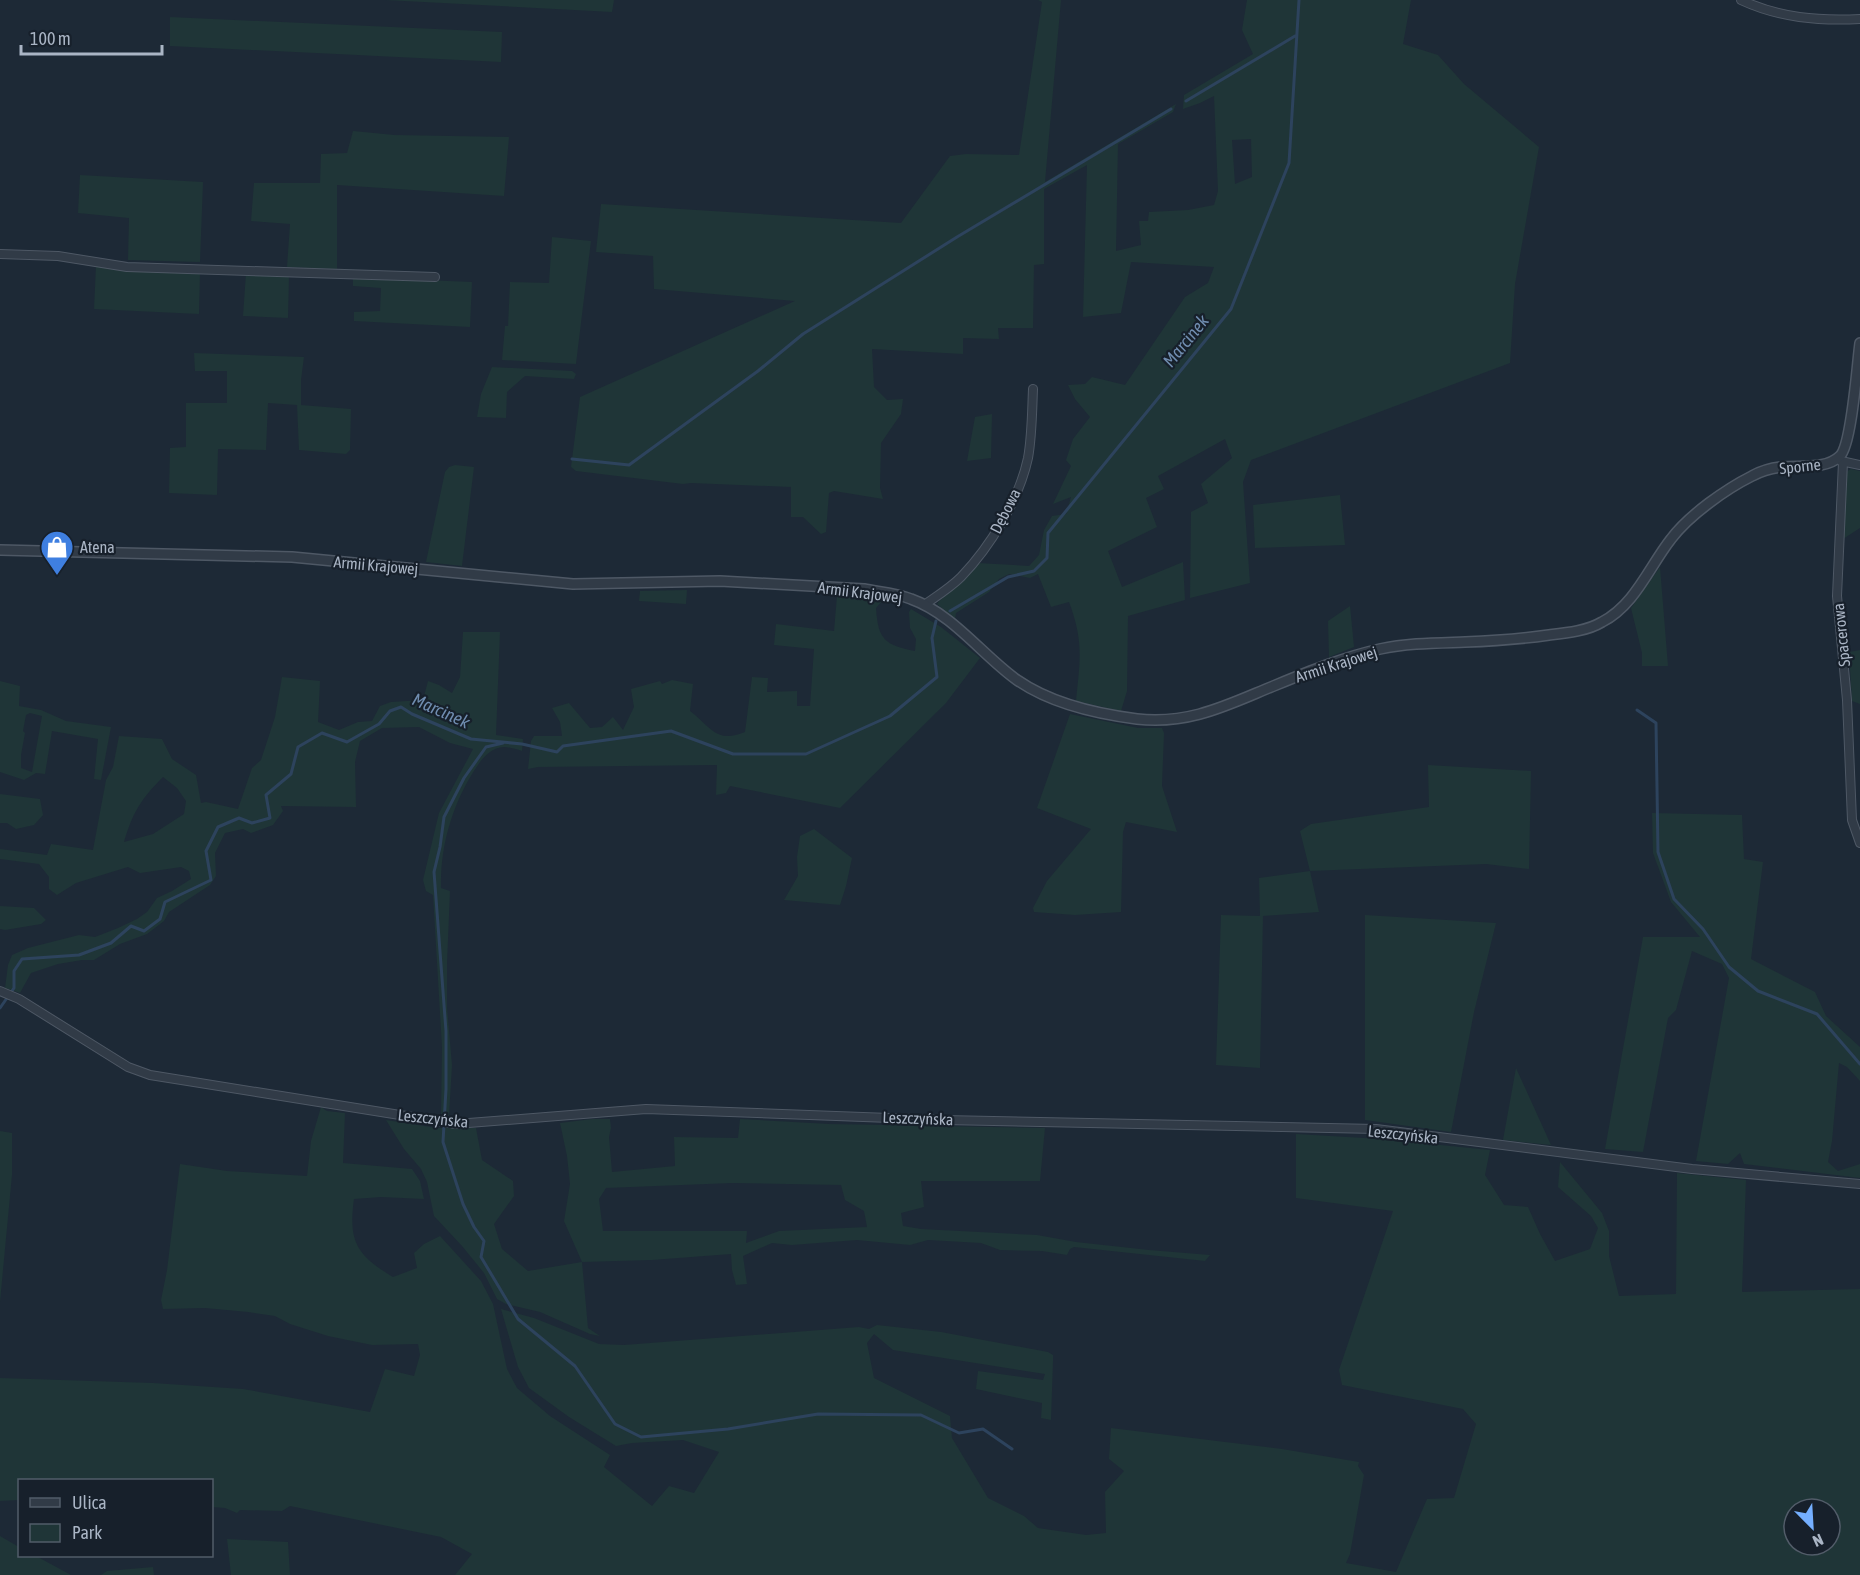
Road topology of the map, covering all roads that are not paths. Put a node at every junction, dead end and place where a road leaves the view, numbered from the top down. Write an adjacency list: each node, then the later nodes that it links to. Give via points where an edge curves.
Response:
1 (1742, 0): 2 (street, via 1803,19)
2 (1860, 19)
3 (0, 254): 4 (street, via 58,256 127,267)
4 (435, 277)
5 (1860, 343): 7 (street, Sporne, via 1848,432)
6 (1033, 389): 11 (street, Dębowa, via 1028,458 1003,519 985,549 960,578)
7 (1840, 460): 8 (street); 9 (street, Sporne, via 1755,474); 12 (street, Spacerowa, via 1837,596 1847,699 1852,820)
8 (1860, 465)
9 (1722, 495): 11 (street, Armii Krajowej, via 1674,535 1628,602 1596,626 1519,638 1379,649 1327,665 1218,710 1182,719 1134,719 1060,703 1018,681)
10 (0, 550): 11 (street, Armii Krajowej, via 292,557 573,584 720,581 864,589)
11 (924, 605)
12 (1860, 843)
13 (3, 991): 14 (street, Leszczyńska, via 128,1067 150,1075 438,1122 483,1123 646,1109 1376,1129 1692,1169)
14 (1860, 1184)

